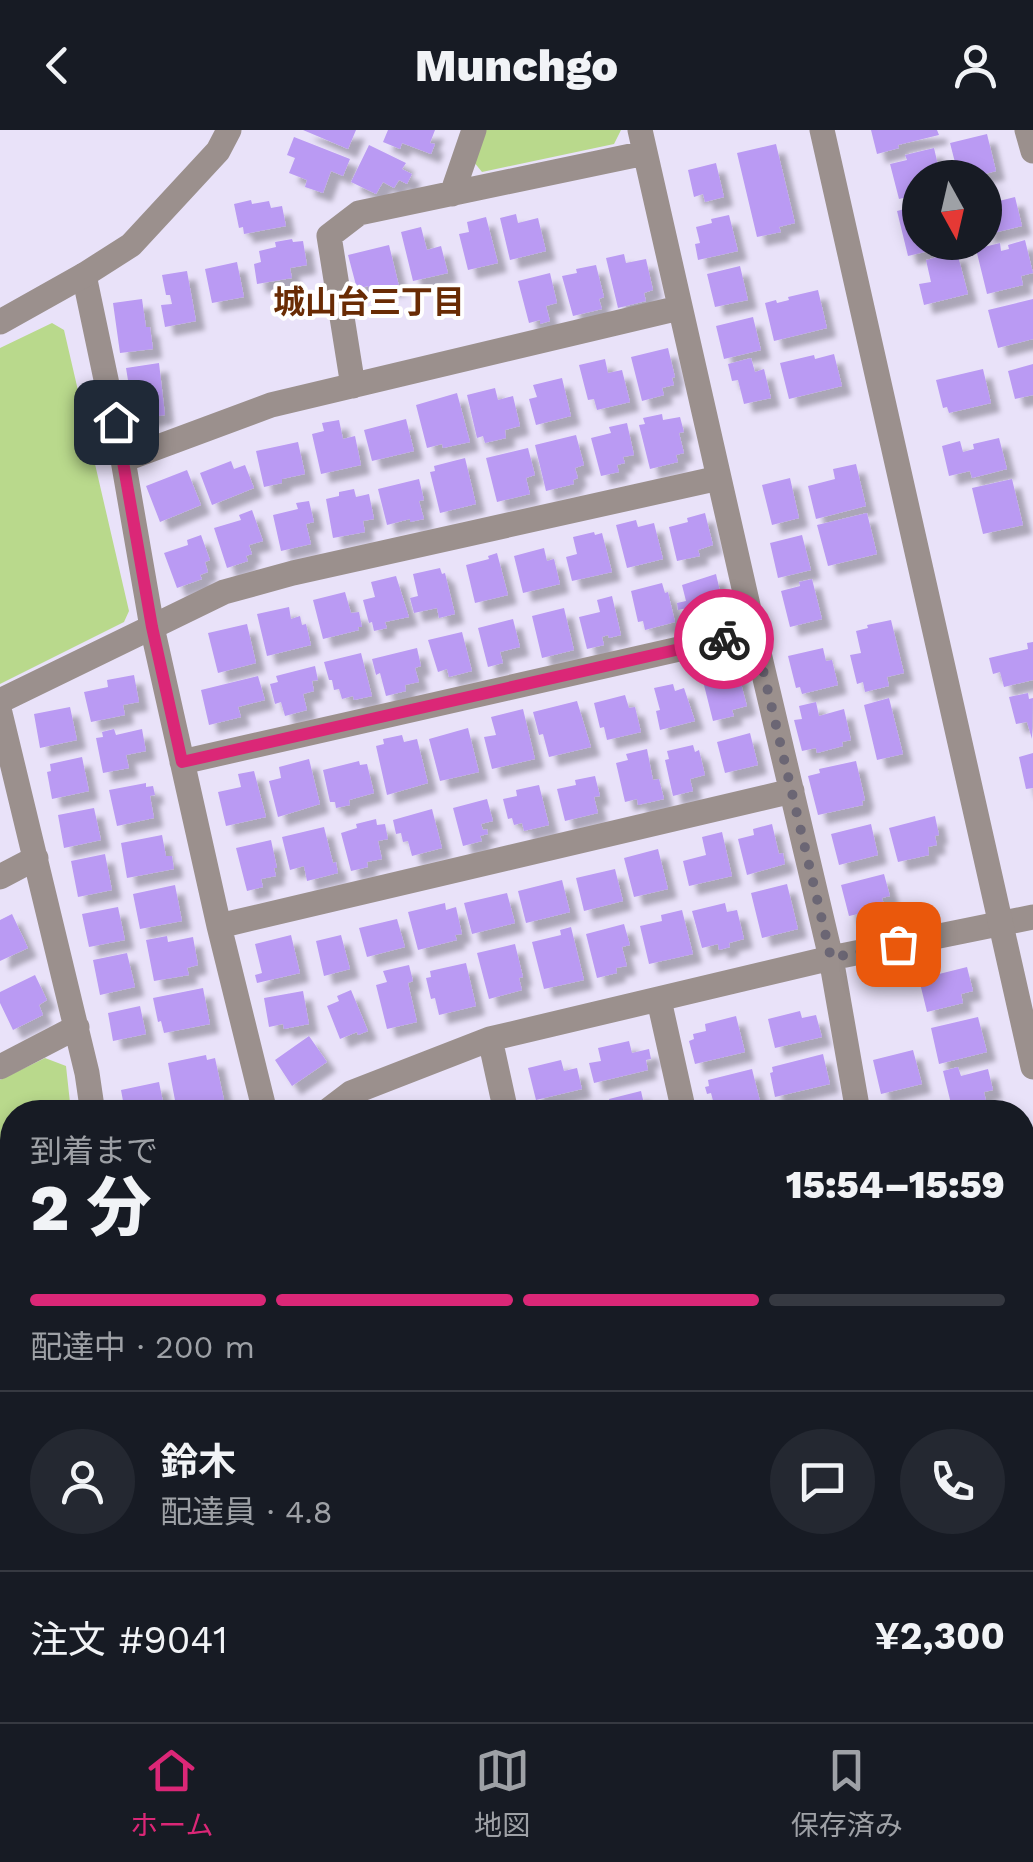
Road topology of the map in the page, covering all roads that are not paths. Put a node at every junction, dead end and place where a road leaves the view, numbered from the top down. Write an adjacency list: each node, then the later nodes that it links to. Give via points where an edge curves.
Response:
1 (228, 130): 8 (street, via 218,151 131,245)
2 (474, 130): 7 (street)
3 (822, 130): 23 (street)
4 (1027, 130): 6 (street)
5 (642, 142): 7 (street); 9 (street)
6 (1033, 151)
7 (452, 194): 11 (street, via 359,213 329,236)
8 (84, 275): 10 (street); 12 (street)
9 (679, 308): 11 (street); 13 (street)
10 (0, 322)
11 (353, 386): 12 (street, via 271,406)
12 (124, 460): 14 (street)
13 (719, 478): 14 (street, via 293,573 224,592); 15 (street)
14 (152, 627): 16 (street); 18 (street)
15 (754, 632): 18 (street); 19 (street)
16 (0, 701)
17 (0, 713): 20 (street)
18 (182, 762): 24 (street)
19 (792, 791): 24 (street); 25 (street)
20 (36, 858): 21 (street); 27 (street)
21 (0, 877)
22 (1033, 918): 23 (street)
23 (1000, 924): 25 (street); 30 (street)
24 (220, 926): 32 (street)
25 (831, 958): 26 (street); 36 (street)
26 (659, 1000): 28 (street); 35 (street)
27 (77, 1027): 29 (street); 31 (street)
28 (490, 1039): 33 (street); 34 (street)
29 (0, 1066)
30 (1033, 1068)
31 (91, 1100)
32 (261, 1100)
33 (342, 1100)
34 (503, 1100)
35 (681, 1100)
36 (856, 1100)

